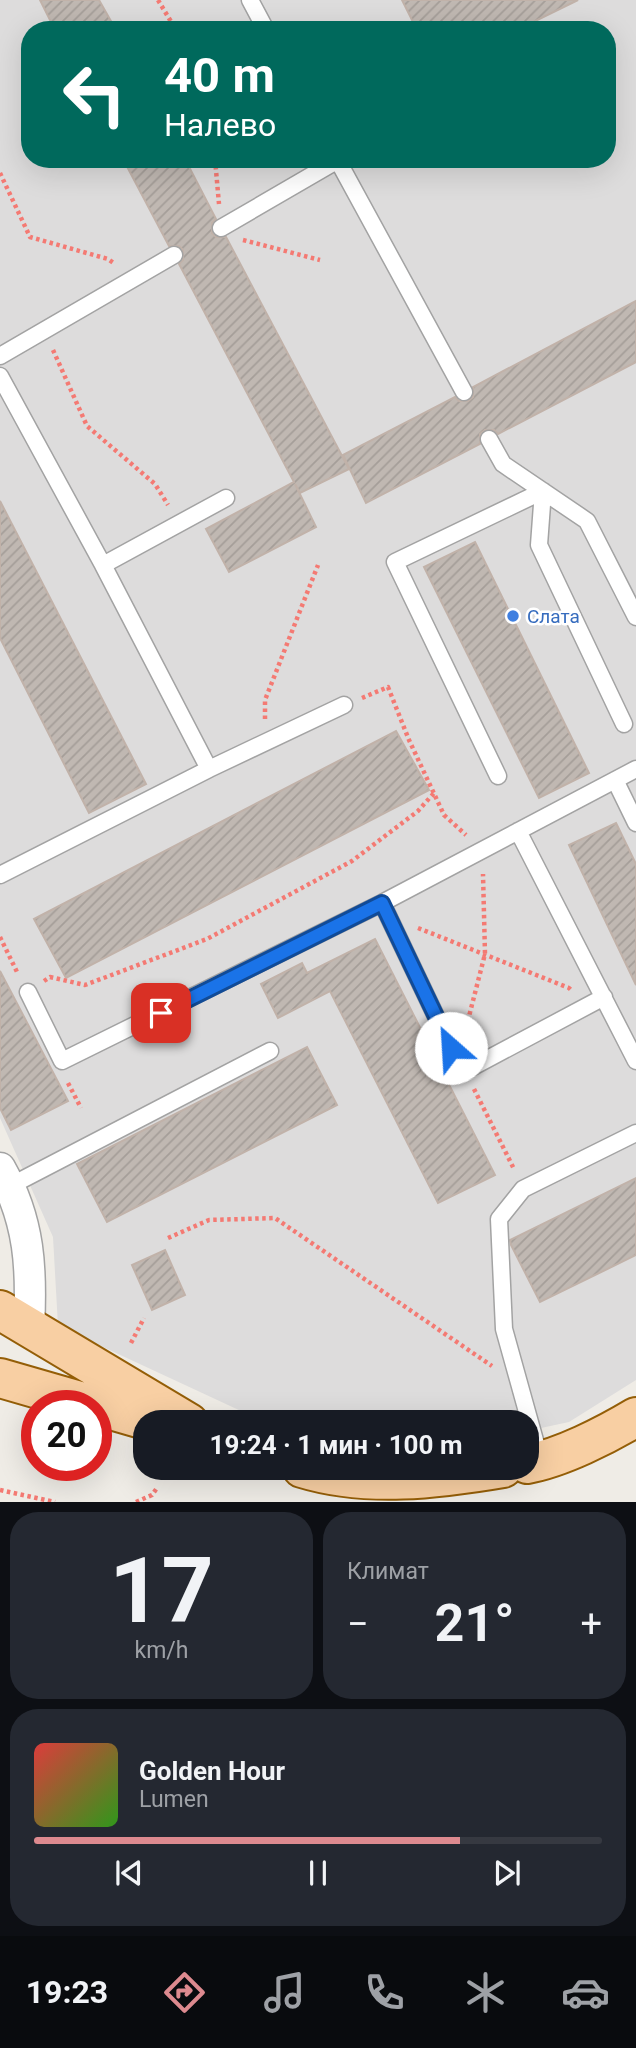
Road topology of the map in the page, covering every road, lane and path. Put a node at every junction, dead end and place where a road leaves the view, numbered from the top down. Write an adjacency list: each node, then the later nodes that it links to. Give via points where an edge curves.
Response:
1 (158, 0): 3 (path)
2 (250, 0): 4 (lane)
3 (171, 21)
4 (261, 21)
5 (216, 168): 9 (path)
6 (323, 168): 9 (lane)
7 (341, 168): 17 (lane)
8 (0, 173): 12 (path, via 30,237)
9 (220, 228)
10 (260, 243): 13 (path)
11 (174, 255): 14 (lane)
12 (108, 260)
13 (320, 260)
14 (0, 356)
15 (59, 368): 19 (path, via 87,426)
16 (0, 376): 22 (lane)
17 (464, 393)
18 (489, 439): 20 (lane, via 503,464)
19 (155, 484)
20 (543, 492): 24 (lane, via 587,520); 28 (lane, via 539,545); 31 (lane, via 395,562)
21 (226, 498): 22 (lane)
22 (103, 565): 29 (lane)
23 (317, 565): 26 (path)
24 (636, 617)
25 (388, 687): 33 (path)
26 (265, 701)
27 (344, 705): 29 (lane)
28 (624, 724)
29 (209, 769): 37 (lane)
30 (636, 769): 32 (lane)
31 (498, 776)
32 (615, 780): 34 (lane); 35 (lane)
33 (433, 793): 36 (path, via 444,815); 44 (path, via 418,811 352,861 207,939 85,985 50,977)
34 (636, 823)
35 (518, 831): 39 (lane); 45 (lane)
36 (473, 842)
37 (0, 875)
38 (482, 877): 42 (path)
39 (382, 903): 44 (lane, via 62,1061); 47 (lane)
40 (407, 924): 42 (path)
41 (0, 937): 44 (path)
42 (485, 954): 43 (path); 46 (path)
43 (569, 988)
44 (28, 992)
45 (604, 997): 49 (lane); 50 (lane)
46 (466, 1030)
47 (451, 1048)
48 (270, 1051): 54 (lane)
49 (636, 1060)
50 (465, 1071): 55 (path)
51 (68, 1083): 52 (path)
52 (81, 1108)
53 (636, 1133): 55 (lane)
54 (5, 1177): 58 (street, via 28,1244 31,1283)
55 (523, 1189): 61 (lane, via 499,1219 504,1329)
56 (168, 1238): 61 (path, via 209,1220 275,1218)
57 (144, 1318): 59 (path)
58 (14, 1319): 62 (main road)
59 (131, 1343)
60 (0, 1378): 64 (main road)
61 (522, 1386): 63 (lane)
62 (167, 1410)
63 (526, 1410)
64 (133, 1416)
65 (636, 1417): 66 (main road)
66 (539, 1461)
67 (157, 1488): 70 (path)
68 (0, 1490): 69 (path)
69 (55, 1502)
70 (136, 1502)

